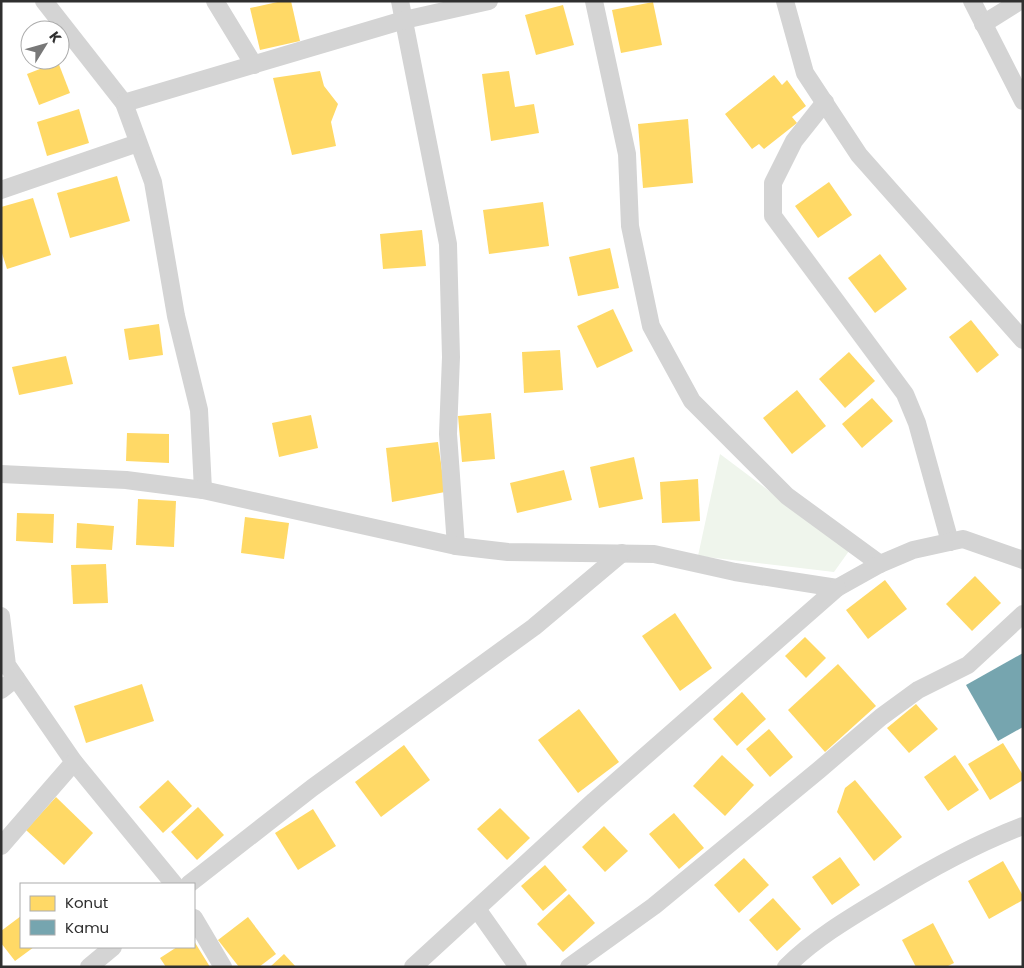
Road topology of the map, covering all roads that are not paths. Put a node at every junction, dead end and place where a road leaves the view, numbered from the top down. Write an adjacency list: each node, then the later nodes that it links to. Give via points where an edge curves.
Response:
1 (44, 1): 14 (street)
2 (215, 1): 11 (street)
3 (400, 1): 9 (street)
4 (489, 1): 9 (street)
5 (594, 1): 24 (street, via 628,154 630,226 651,326 692,401 787,496)
6 (785, 1): 13 (street, via 806,73)
7 (972, 1): 10 (street)
8 (1020, 1): 10 (street)
9 (404, 20): 11 (street); 21 (street, via 448,244 451,357 448,434)
10 (984, 24): 12 (street)
11 (254, 65): 14 (street)
12 (1023, 101)
13 (825, 102): 17 (street, via 859,155); 20 (street, via 794,141 773,183 773,216 905,394 918,423)
14 (124, 103): 15 (street)
15 (138, 143): 16 (street); 19 (street, via 153,182 176,316 199,410)
16 (1, 190)
17 (1023, 340)
18 (1, 474): 19 (street, via 126,480)
19 (203, 490): 21 (street)
20 (950, 542): 23 (street, via 963,540); 24 (street, via 913,550)
21 (456, 546): 22 (street, via 508,552)
22 (622, 553): 25 (street, via 654,554 735,572); 34 (street, via 534,627 312,788)
23 (1023, 560)
24 (880, 564): 25 (street)
25 (837, 588): 35 (street)
26 (1023, 614): 42 (street, via 968,665 918,690 881,717 654,906)
27 (1, 616): 28 (street, via 7,665)
28 (16, 678): 29 (street); 30 (street)
29 (1, 690)
30 (74, 762): 32 (street); 33 (street)
31 (1023, 826): 43 (street, via 1000,834 926,872 837,925)
32 (1, 846)
33 (173, 883)
34 (190, 883)
35 (477, 909): 40 (street); 41 (street)
36 (195, 920): 39 (street)
37 (112, 948): 38 (street)
38 (89, 967)
39 (223, 967)
40 (413, 967)
41 (518, 967)
42 (569, 967)
43 (786, 967)

